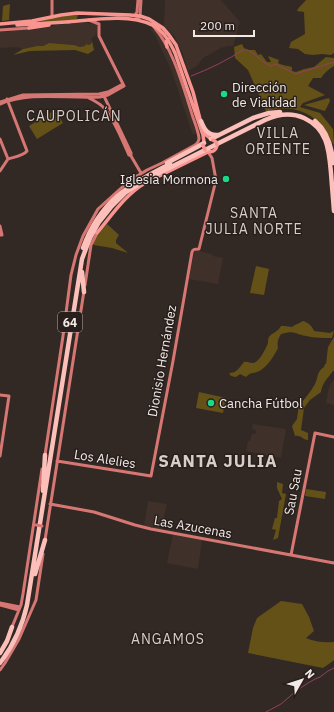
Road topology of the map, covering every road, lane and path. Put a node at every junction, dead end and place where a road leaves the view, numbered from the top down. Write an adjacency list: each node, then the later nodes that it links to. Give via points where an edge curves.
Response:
1 (52, 0): 6 (street)
2 (138, 0): 7 (street)
3 (141, 0): 5 (street)
4 (82, 12): 6 (main road); 7 (main road); 9 (main road, via 79,18)
5 (140, 16): 7 (main road); 17 (main road, via 159,25)
6 (52, 17): 8 (main road)
7 (135, 17): 9 (main road); 12 (main road)
8 (44, 18): 11 (main road); 13 (main road)
9 (85, 20): 10 (main road); 19 (street, via 99,24 99,36 124,85)
10 (54, 23): 11 (main road); 14 (main road)
11 (36, 24): 13 (main road); 14 (main road)
12 (151, 24): 16 (main road); 18 (street)
13 (0, 26)
14 (29, 28): 15 (street)
15 (0, 30)
16 (168, 39): 17 (main road); 18 (main road); 29 (main road, via 175,53)
17 (176, 45): 25 (main road)
18 (167, 47): 36 (street, via 180,76 199,137 197,144)
19 (103, 95): 20 (street); 21 (street, via 28,94); 32 (street)
20 (90, 98): 21 (street, via 33,97); 32 (street, via 107,111)
21 (7, 100): 22 (street); 34 (street, via 27,150)
22 (0, 103)
23 (280, 112): 26 (highway, via 253,118); 36 (highway, 64); 37 (highway, 64, via 298,113 318,123 331,146)
24 (291, 114): 30 (highway, via 273,119); 39 (highway, via 309,120 325,139 328,146); 43 (highway, 64, via 265,120 132,188 103,216)
25 (201, 121): 26 (highway, via 210,134); 27 (main road, via 205,133)
26 (225, 133): 27 (highway)
27 (212, 139): 29 (main road, via 207,139); 30 (main road, bridge, via 216,142)
28 (0, 140): 34 (street)
29 (204, 143): 31 (main road, bridge, via 203,148); 36 (highway)
30 (216, 148): 31 (main road, via 211,152); 33 (street)
31 (207, 151): 33 (street); 41 (main road, via 145,183 125,199)
32 (131, 156): 36 (street)
33 (212, 158): 51 (street, Dionisio Hernández, via 216,180 199,249 193,250)
34 (8, 159): 35 (street)
35 (0, 171)
36 (145, 175): 38 (highway); 52 (highway, 64, via 122,191 107,206 94,224 83,248)
37 (334, 180)
38 (115, 194): 48 (street, via 94,216 83,236 75,261)
39 (334, 211)
40 (0, 226): 42 (street)
41 (97, 233): 43 (highway); 45 (street, via 91,245)
42 (1, 235)
43 (85, 253): 44 (highway, 64)
44 (82, 262): 45 (highway); 61 (highway, 64)
45 (84, 292): 50 (street)
46 (0, 395): 49 (street, via 9,396)
47 (334, 437): 59 (street, Sau Sau, via 316,433)
48 (45, 455): 52 (highway); 55 (street)
49 (0, 456)
50 (57, 461): 51 (street, Los Alelies); 53 (street)
51 (150, 476)
52 (43, 491): 66 (highway, 64, via 24,607 16,631)
53 (50, 504): 54 (street); 59 (street, Las Azucenas, via 94,512 151,529)
54 (47, 523): 56 (street); 57 (street)
55 (35, 525): 56 (street, bridge); 63 (street)
56 (42, 526): 57 (street)
57 (46, 531): 58 (street)
58 (45, 540): 61 (highway); 68 (street, via 36,600 19,639)
59 (291, 555): 60 (street, Las Azucenas)
60 (334, 563)
61 (29, 597): 67 (highway, 64, via 18,634)
62 (0, 604): 63 (street)
63 (19, 608): 64 (street)
64 (12, 627): 65 (highway)
65 (0, 653)
66 (0, 659)
67 (0, 663)
68 (0, 670)

